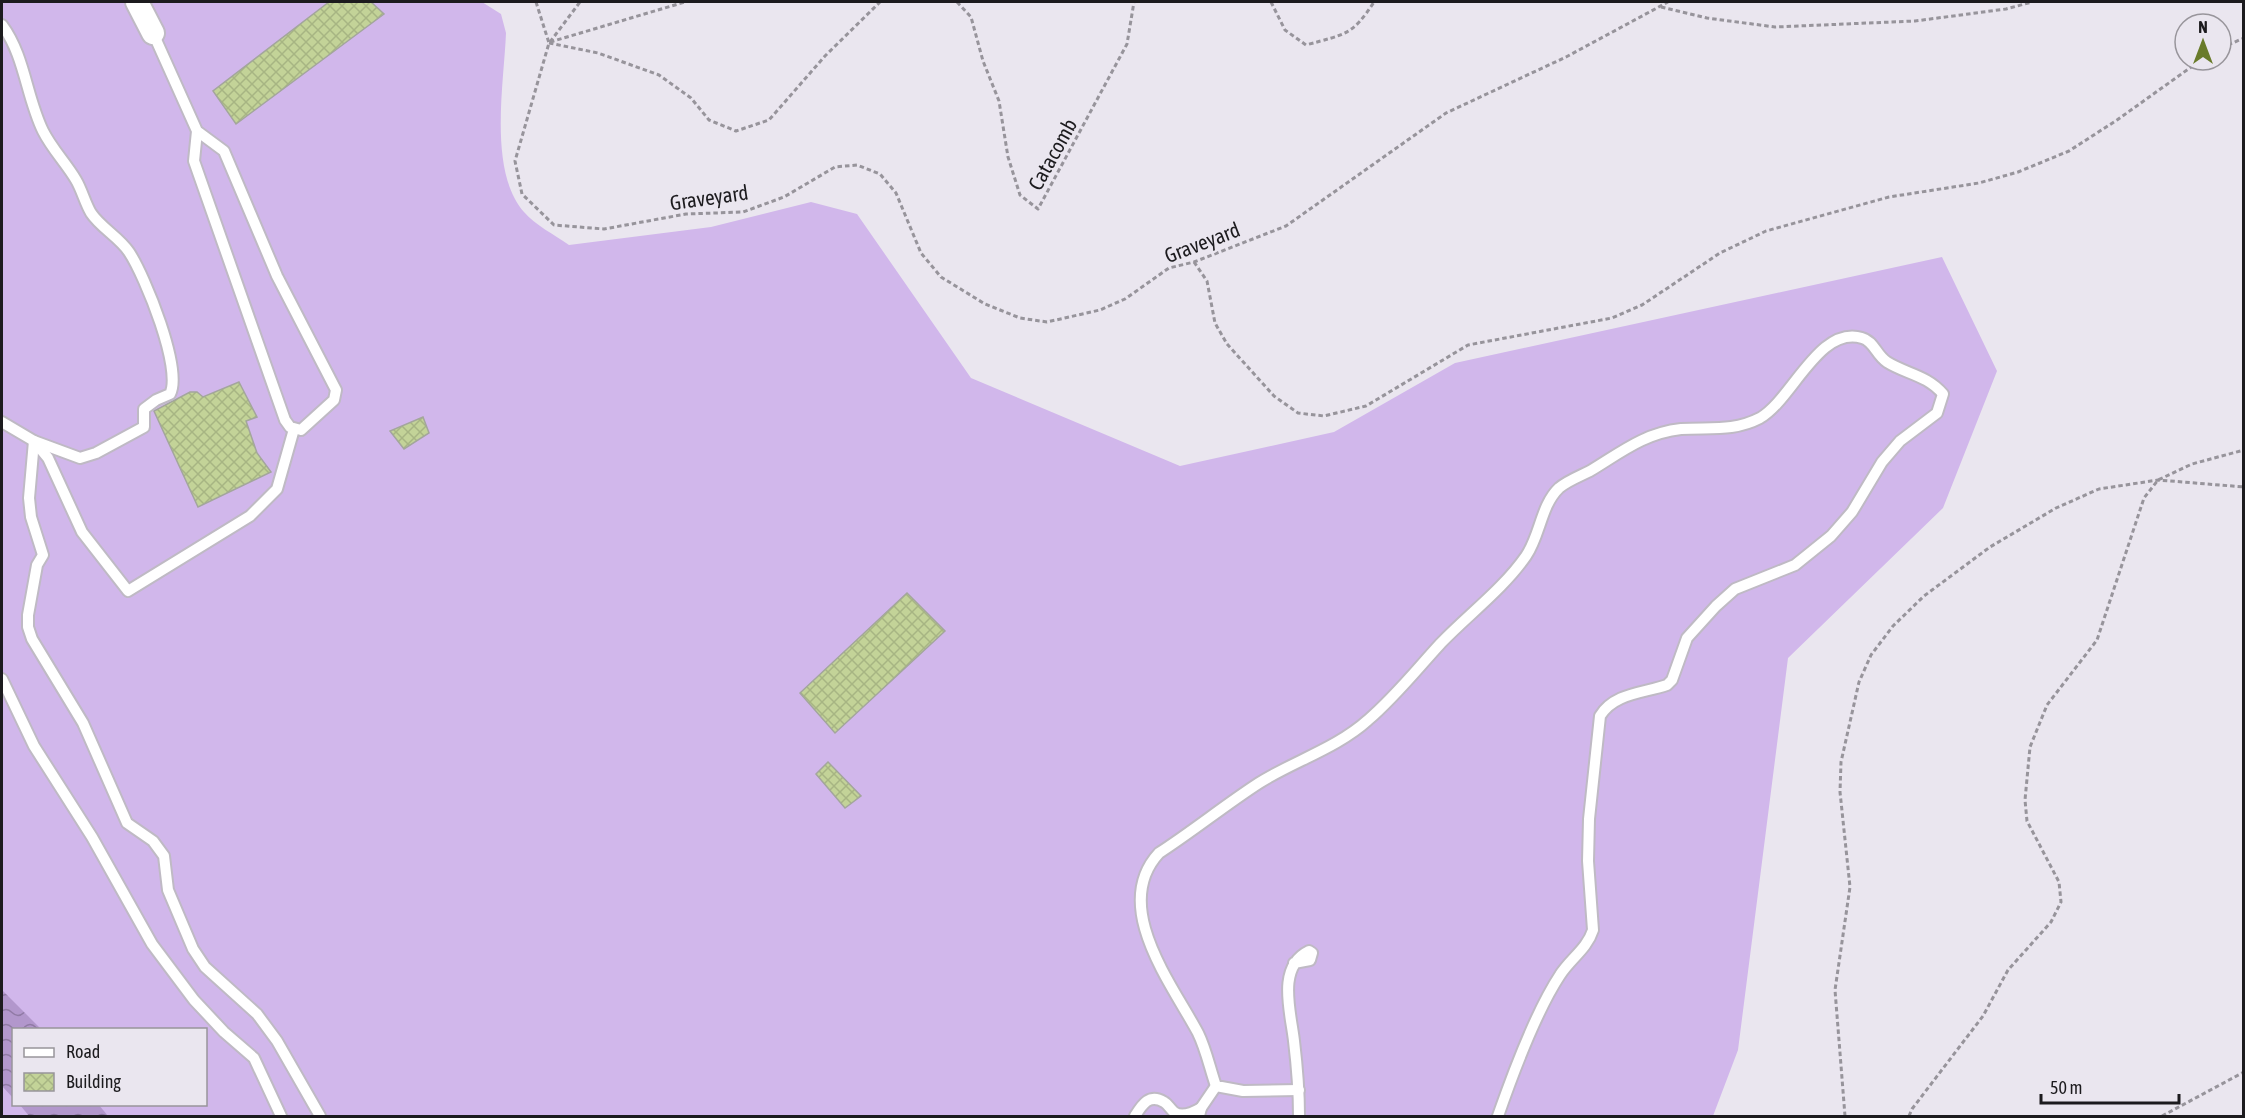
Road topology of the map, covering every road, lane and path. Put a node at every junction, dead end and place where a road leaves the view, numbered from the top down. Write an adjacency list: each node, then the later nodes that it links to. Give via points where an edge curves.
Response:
1 (137, 2): 14 (street)
2 (536, 2): 15 (path)
3 (580, 2): 15 (path)
4 (685, 2): 15 (path)
5 (880, 2): 15 (path, via 825,56 769,120 736,131 709,120 691,98 659,75 598,53)
6 (957, 2): 7 (path, Catacomb, via 971,17 999,100 1008,157 1020,195 1038,209 1127,44)
7 (1134, 2)
8 (1271, 2): 9 (path, via 1285,30 1306,45 1359,26)
9 (1374, 2)
10 (1668, 2): 12 (path, Graveyard)
11 (2032, 2): 12 (path, via 1915,21 1775,27 1707,18)
12 (1659, 6): 18 (path, Graveyard, via 1566,57 1446,113 1286,226)
13 (2, 25): 21 (lane, via 14,41 41,128 51,147 76,179 90,212 135,263 157,318 173,374 170,394 144,410 144,427 96,453 80,458)
14 (153, 33): 17 (lane)
15 (549, 43): 18 (path, Graveyard, via 515,161 522,194 554,225 604,229 686,214 743,212 784,197 835,167 857,165 880,174 896,192 921,253 941,277 986,304 1020,318 1047,321 1100,310 1125,299 1169,268)
16 (2183, 72): 18 (path, via 2068,151 2018,172 1979,183 1889,197 1766,231 1720,253 1642,305 1612,318 1468,345 1366,406 1324,416 1298,412 1274,396 1227,344 1215,323 1207,281)
17 (196, 131): 20 (lane, via 194,161 285,420); 20 (lane, via 224,151 277,276 336,390 334,400 301,430)
18 (1194, 262)
19 (2, 422): 21 (lane)
20 (294, 429): 21 (lane, via 277,489 250,516 128,591 82,532 48,458)
21 (34, 441): 32 (lane, via 29,498 43,555 37,565 28,615 32,639 83,723 126,823 153,841 164,856 168,890 193,948 205,967 257,1014)
22 (2244, 450): 23 (path, via 2192,464)
23 (2158, 480): 24 (path); 36 (path, via 2099,489 2056,508 1990,547 1924,596 1893,626 1871,655 1859,682 1841,762 1840,792 1850,887 1835,990); 37 (path, via 2144,498 2097,640 2047,705 2030,747 2027,821 2059,882 2061,902 2051,922 2008,970 1983,1016)
24 (2244, 487)
25 (2, 679): 31 (lane, via 40,755 152,944 202,1008 254,1058)
26 (1294, 963): 29 (lane, via 1288,1000 1291,1023 1301,1032 1294,1037)
27 (2244, 1072): 38 (path)
28 (1216, 1086): 29 (lane, via 1243,1091); 30 (lane); 35 (lane, via 1200,1036 1149,943 1141,902 1150,863 1257,784 1351,734 1383,707 1512,574 1534,545 1550,500 1560,488 1654,434 1733,428 1762,417 1785,396 1822,350 1846,337 1861,337 1871,342 1884,360 1937,387 1943,394 1940,406 1894,448 1852,512 1812,554 1795,566 1735,589 1716,606 1687,638 1667,685 1605,707 1598,726 1596,779 1589,819 1593,930 1590,941 1560,974 1538,1017)
29 (1299, 1090): 34 (lane)
30 (1200, 1112): 33 (lane, via 1180,1114 1152,1098 1144,1102)
31 (281, 1116)
32 (320, 1116)
33 (1135, 1116)
34 (1299, 1116)
35 (1498, 1116)
36 (1845, 1116)
37 (1908, 1116)
38 (2162, 1116)

